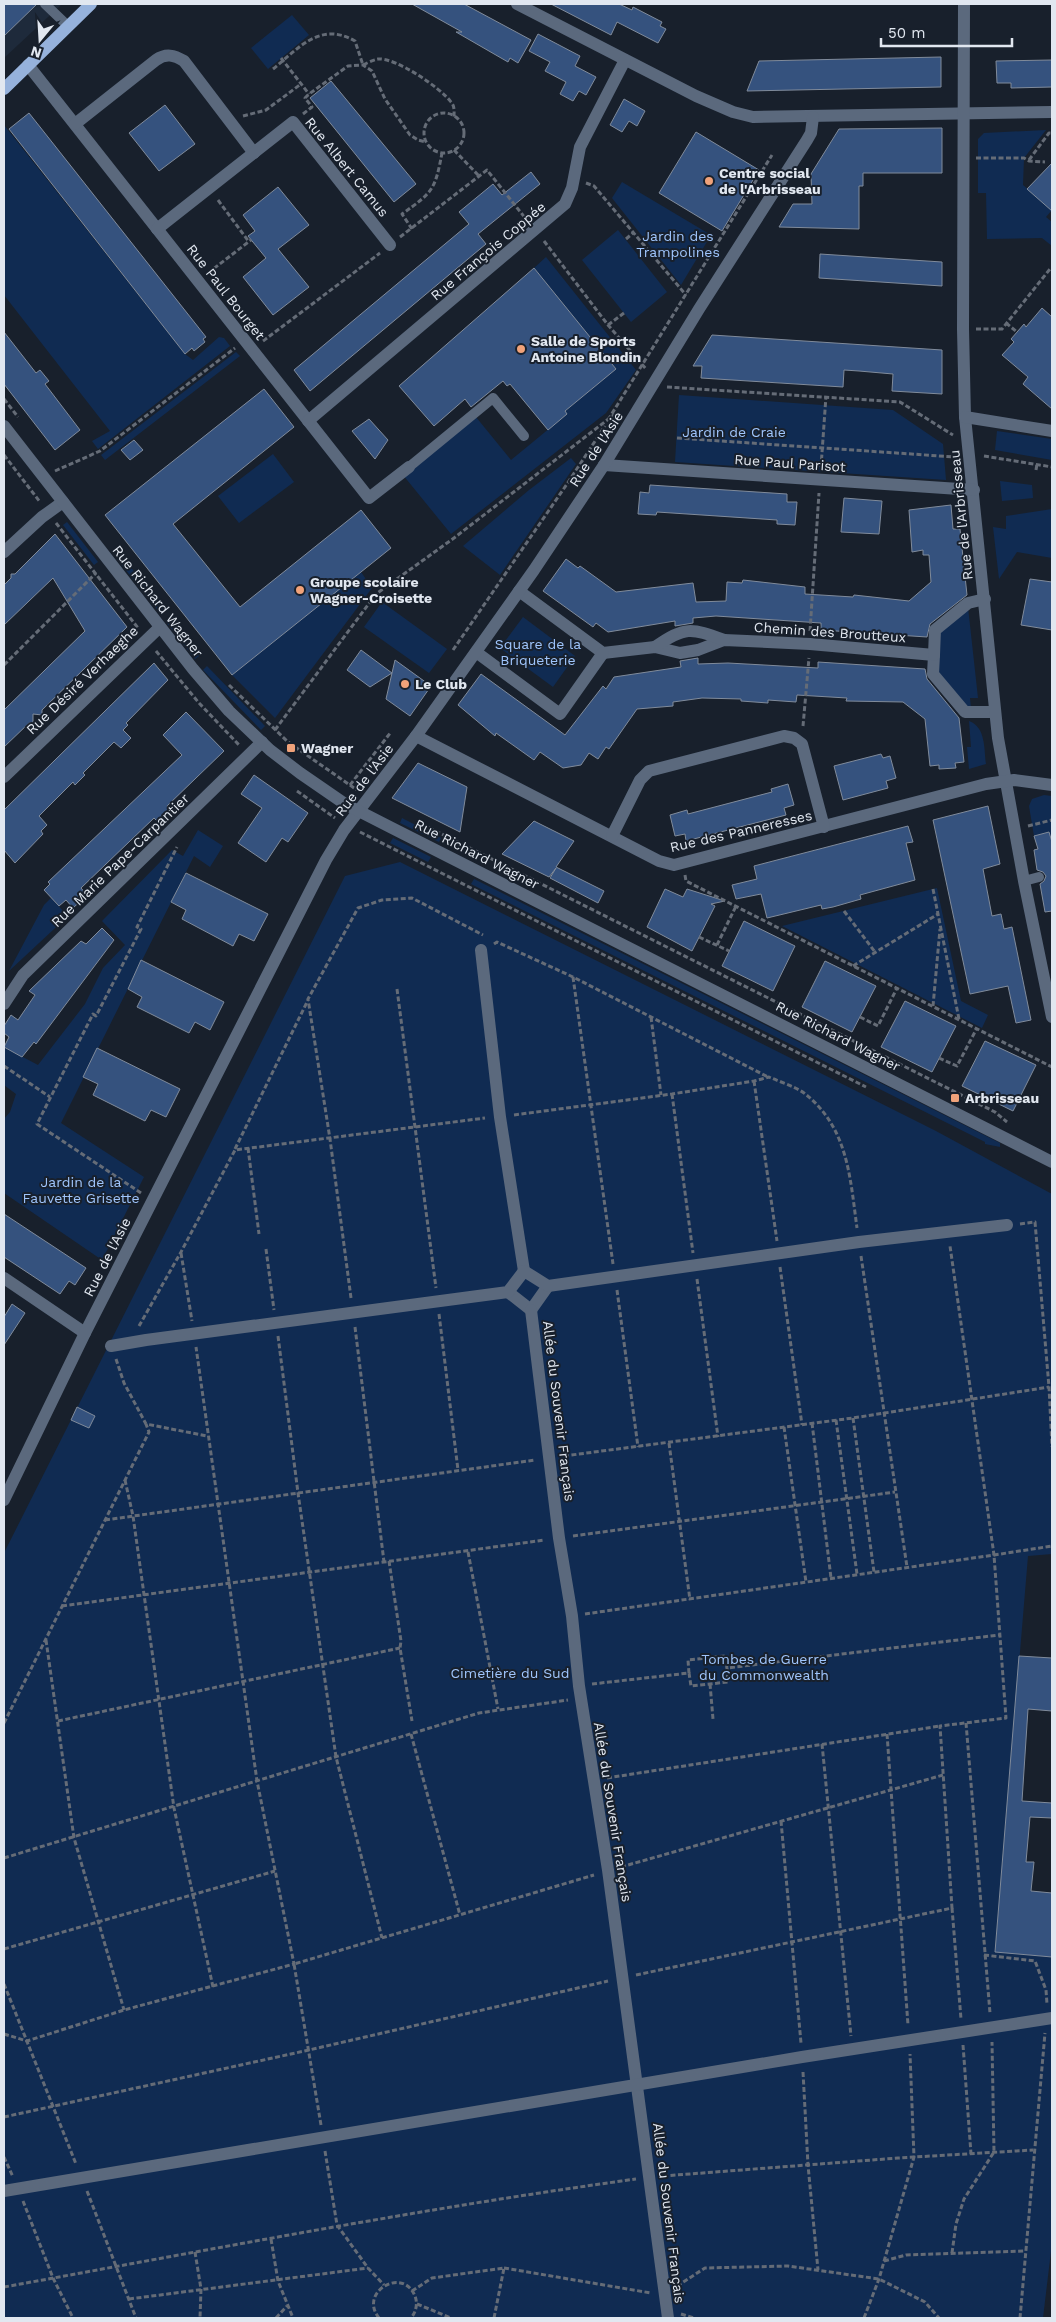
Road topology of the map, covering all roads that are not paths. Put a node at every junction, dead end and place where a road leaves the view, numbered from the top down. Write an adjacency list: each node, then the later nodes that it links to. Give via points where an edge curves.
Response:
1 (45, 4): 5 (lane)
2 (91, 4): 5 (main road)
3 (517, 4): 6 (street)
4 (964, 4): 10 (street, Rue de l'Arbrisseau)
5 (68, 26): 7 (main road)
6 (625, 60): 11 (street, via 738,113 764,118); 17 (street, Rue François Coppée, via 580,146 565,204)
7 (28, 65): 8 (main road); 12 (street, Rue Paul Bourget)
8 (4, 89)
9 (1052, 112): 10 (street)
10 (964, 113): 11 (street); 16 (street, Rue de l'Arbrisseau)
11 (813, 117): 21 (street, Rue de l'Asie, via 807,140)
12 (75, 124): 13 (street, via 166,55 184,61); 14 (street, Rue Paul Bourget)
13 (254, 153): 14 (street, Rue Albert Camus); 15 (street, Rue Albert Camus, via 293,122)
14 (157, 229): 17 (street, Rue Paul Bourget)
15 (390, 245)
16 (965, 417): 19 (street); 23 (street, Rue de l'Arbrisseau)
17 (308, 421): 22 (street, Rue Paul Bourget, via 369,498)
18 (4, 426): 24 (street, Rue Richard Wagner)
19 (1052, 430)
20 (524, 436): 22 (lane, via 493,398)
21 (604, 465): 23 (street, Rue Paul Parisot); 26 (street, Rue de l'Asie)
22 (409, 467)
23 (974, 490): 27 (street, Rue de l'Arbrisseau)
24 (63, 502): 25 (street, via 42,516); 28 (street, Rue Richard Wagner)
25 (4, 552)
26 (519, 591): 31 (street, Rue de l'Asie); 32 (street)
27 (985, 598): 33 (street, via 968,603 935,630); 34 (street, Rue de l'Arbrisseau)
28 (160, 627): 36 (street, Rue Richard Wagner, via 213,694); 37 (street, Rue Désiré Verhaeghe)
29 (724, 640): 30 (street, Chemin des Broutteux, via 680,653); 30 (street, Chemin des Broutteux, via 696,630 676,633); 33 (street, Chemin des Broutteux)
30 (655, 647): 32 (street, Chemin des Broutteux)
31 (476, 652): 32 (street, via 560,714); 35 (street, Rue de l'Asie)
32 (603, 653)
33 (934, 655): 34 (street, via 933,674 965,712)
34 (995, 712): 38 (street, Rue de l'Arbrisseau)
35 (416, 736): 40 (street, Rue de l'Asie); 42 (street, Rue des Panneresses)
36 (262, 742): 40 (street, Rue Richard Wagner, via 300,773); 46 (street, Rue Marie Pape-Carpantier, via 23,975)
37 (4, 777)
38 (1005, 780): 39 (street, Rue des Panneresses); 41 (street, Rue des Panneresses); 44 (street, Rue de l'Arbrisseau)
39 (1052, 785)
40 (359, 811): 48 (street, Rue Richard Wagner); 55 (street, Rue de l'Asie, via 326,860)
41 (824, 827): 42 (street, Rue des Panneresses, via 674,865 659,861); 42 (street, Rue des Panneresses, via 802,744 784,736 649,770 640,780)
42 (612, 836)
43 (1039, 877): 44 (lane)
44 (1024, 881): 47 (street, Rue de l'Arbrisseau)
45 (481, 950): 50 (street, via 500,1116)
46 (4, 1004)
47 (1052, 1018)
48 (1052, 1162)
49 (1007, 1225): 52 (street, via 859,1242)
50 (524, 1271): 52 (street); 53 (street)
51 (4, 1278): 55 (street)
52 (548, 1286): 54 (street)
53 (508, 1292): 54 (street); 56 (street)
54 (531, 1310): 59 (street, Allée du Souvenir Français, via 580,1692)
55 (85, 1333): 57 (street, Rue de l'Asie)
56 (111, 1346)
57 (4, 1500)
58 (1049, 2019): 59 (street)
59 (638, 2084): 60 (street); 61 (street, Allée du Souvenir Français)
60 (4, 2191)
61 (668, 2318)

